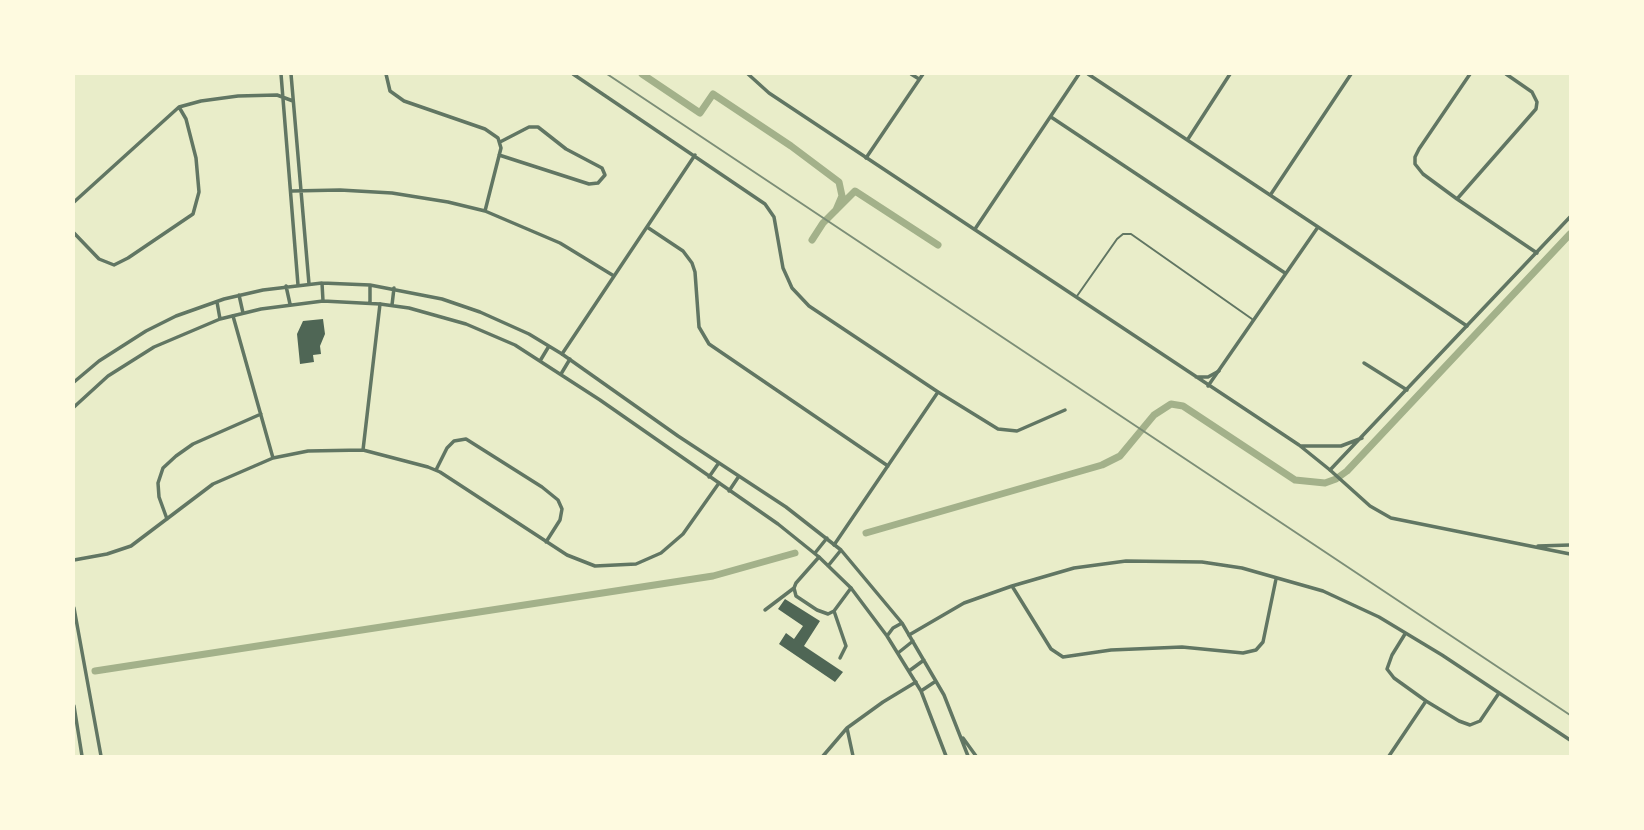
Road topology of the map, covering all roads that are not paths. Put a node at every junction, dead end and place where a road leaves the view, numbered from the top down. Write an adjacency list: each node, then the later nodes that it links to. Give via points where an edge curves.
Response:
1 (281, 74): 15 (street)
2 (291, 74): 16 (street)
3 (386, 74): 20 (street, via 395,95 485,129)
4 (573, 74): 22 (street)
5 (748, 74): 23 (street, via 760,88)
6 (911, 74): 14 (street)
7 (923, 74): 14 (street)
8 (1079, 74): 18 (street)
9 (1088, 74): 19 (street)
10 (1230, 74): 19 (street)
11 (1351, 74): 26 (street)
12 (1470, 74): 27 (street, via 1415,157 1418,169)
13 (1506, 74): 27 (street, via 1532,92 1536,109)
14 (919, 79): 23 (street)
15 (283, 96): 16 (street); 17 (street, via 238,96); 24 (street)
16 (293, 101): 25 (street)
17 (179, 107): 28 (street); 34 (street, via 196,158 199,192 193,214 114,265 99,260)
18 (1051, 117): 33 (street); 36 (street)
19 (1188, 139): 26 (street)
20 (500, 142): 21 (street); 21 (street, via 538,127 602,168 605,175 598,183 589,184)
21 (499, 155): 29 (street)
22 (695, 155): 31 (street); 68 (street, via 771,211 783,268 800,298)
23 (866, 158): 33 (street)
24 (292, 191): 25 (street); 40 (street)
25 (302, 191): 29 (street, via 392,193); 39 (street)
26 (1271, 194): 32 (street)
27 (1457, 199): 35 (street)
28 (74, 202)
29 (485, 211): 37 (street, via 553,239)
30 (1570, 217): 35 (street)
31 (647, 227): 37 (street); 77 (street, via 692,262 699,327 709,344)
32 (1318, 227): 36 (street); 56 (street)
33 (975, 229): 45 (street)
34 (74, 233)
35 (1537, 253): 56 (street)
36 (1285, 273): 55 (street)
37 (614, 276): 58 (street)
38 (321, 283): 39 (street); 41 (street); 46 (street)
39 (309, 284): 40 (street)
40 (299, 285): 42 (street)
41 (370, 285): 43 (street); 48 (street)
42 (286, 286): 44 (street); 49 (street)
43 (394, 288): 51 (street); 57 (street, via 480,312)
44 (239, 295): 47 (street); 52 (street)
45 (1076, 298): 55 (lane, via 1117,239 1131,234); 64 (street)
46 (323, 301): 48 (street); 49 (street)
47 (217, 302): 54 (street); 65 (street, via 145,331)
48 (370, 303): 50 (street)
49 (290, 304): 52 (street)
50 (380, 304): 51 (street); 74 (street)
51 (392, 305): 60 (street, via 466,324)
52 (243, 313): 53 (street)
53 (233, 316): 54 (street); 71 (street)
54 (220, 319): 69 (street, via 131,360)
55 (1252, 319): 62 (street)
56 (1467, 326): 67 (street)
57 (549, 345): 58 (street); 60 (street)
58 (562, 354): 59 (street)
59 (570, 359): 63 (street); 76 (street)
60 (540, 361): 63 (street)
61 (1364, 363): 67 (street)
62 (1219, 371): 64 (street); 66 (street)
63 (561, 374): 81 (street)
64 (1194, 377): 66 (street)
65 (74, 382)
66 (1208, 386): 73 (street)
67 (1407, 390): 72 (street)
68 (938, 393): 70 (street, via 1006,431 1026,428); 77 (street)
69 (74, 407)
70 (1065, 410)
71 (261, 414): 75 (street); 84 (street, via 193,444 160,472 159,497)
72 (1364, 437): 73 (street, via 1341,446); 79 (street)
73 (1299, 445): 79 (street)
74 (363, 450): 75 (street, via 319,450); 78 (street)
75 (272, 458): 84 (street, via 213,484)
76 (718, 463): 80 (street); 81 (street)
77 (888, 466): 87 (street)
78 (436, 470): 86 (street); 86 (street, via 447,448 466,439 532,480 553,495 562,509)
79 (1331, 471): 89 (street, via 1370,506 1401,522)
80 (739, 476): 83 (street); 85 (street)
81 (709, 477): 82 (street)
82 (719, 483): 83 (street); 86 (street, via 683,534 646,561 595,566)
83 (729, 491): 91 (street)
84 (167, 519): 94 (street, via 131,546)
85 (827, 538): 87 (street); 91 (street)
86 (546, 542)
87 (834, 545): 90 (street)
88 (1570, 545): 89 (street)
89 (1525, 546): 92 (street)
90 (841, 550): 95 (street); 103 (street)
91 (815, 553): 93 (street)
92 (1570, 554)
93 (819, 557): 95 (street); 98 (street)
94 (74, 560)
95 (828, 566): 99 (street)
96 (1277, 578): 97 (street, via 1202,562 1126,561 1074,568); 97 (street, via 1263,642 1256,650 1243,653 1182,647 1063,657 1051,649); 104 (street, via 1359,607)
97 (1012, 586): 105 (street, via 964,603)
98 (794, 588): 101 (street); 102 (street, via 796,596 817,610)
99 (851, 588): 102 (street); 106 (street)
100 (74, 608): 122 (street)
101 (765, 610)
102 (834, 611): 109 (street, via 846,646)
103 (902, 623): 105 (street); 106 (street)
104 (1405, 633): 115 (street); 116 (street, via 1387,669)
105 (909, 635): 107 (street)
106 (887, 636): 108 (street)
107 (913, 641): 108 (street); 110 (street)
108 (898, 653): 111 (street)
109 (840, 657)
110 (924, 660): 111 (street); 112 (street)
111 (909, 671): 113 (street)
112 (936, 681): 114 (street); 119 (street)
113 (916, 682): 114 (street); 118 (street)
114 (921, 691): 125 (street)
115 (1499, 693): 116 (street, via 1480,721 1470,725); 120 (street)
116 (1426, 701): 128 (street)
117 (74, 706): 121 (street)
118 (847, 728): 123 (street); 124 (street)
119 (960, 733): 126 (street); 127 (street)
120 (1570, 740)
121 (82, 757)
122 (101, 757)
123 (823, 757)
124 (853, 757)
125 (946, 757)
126 (968, 757)
127 (976, 757)
128 (1389, 757)

